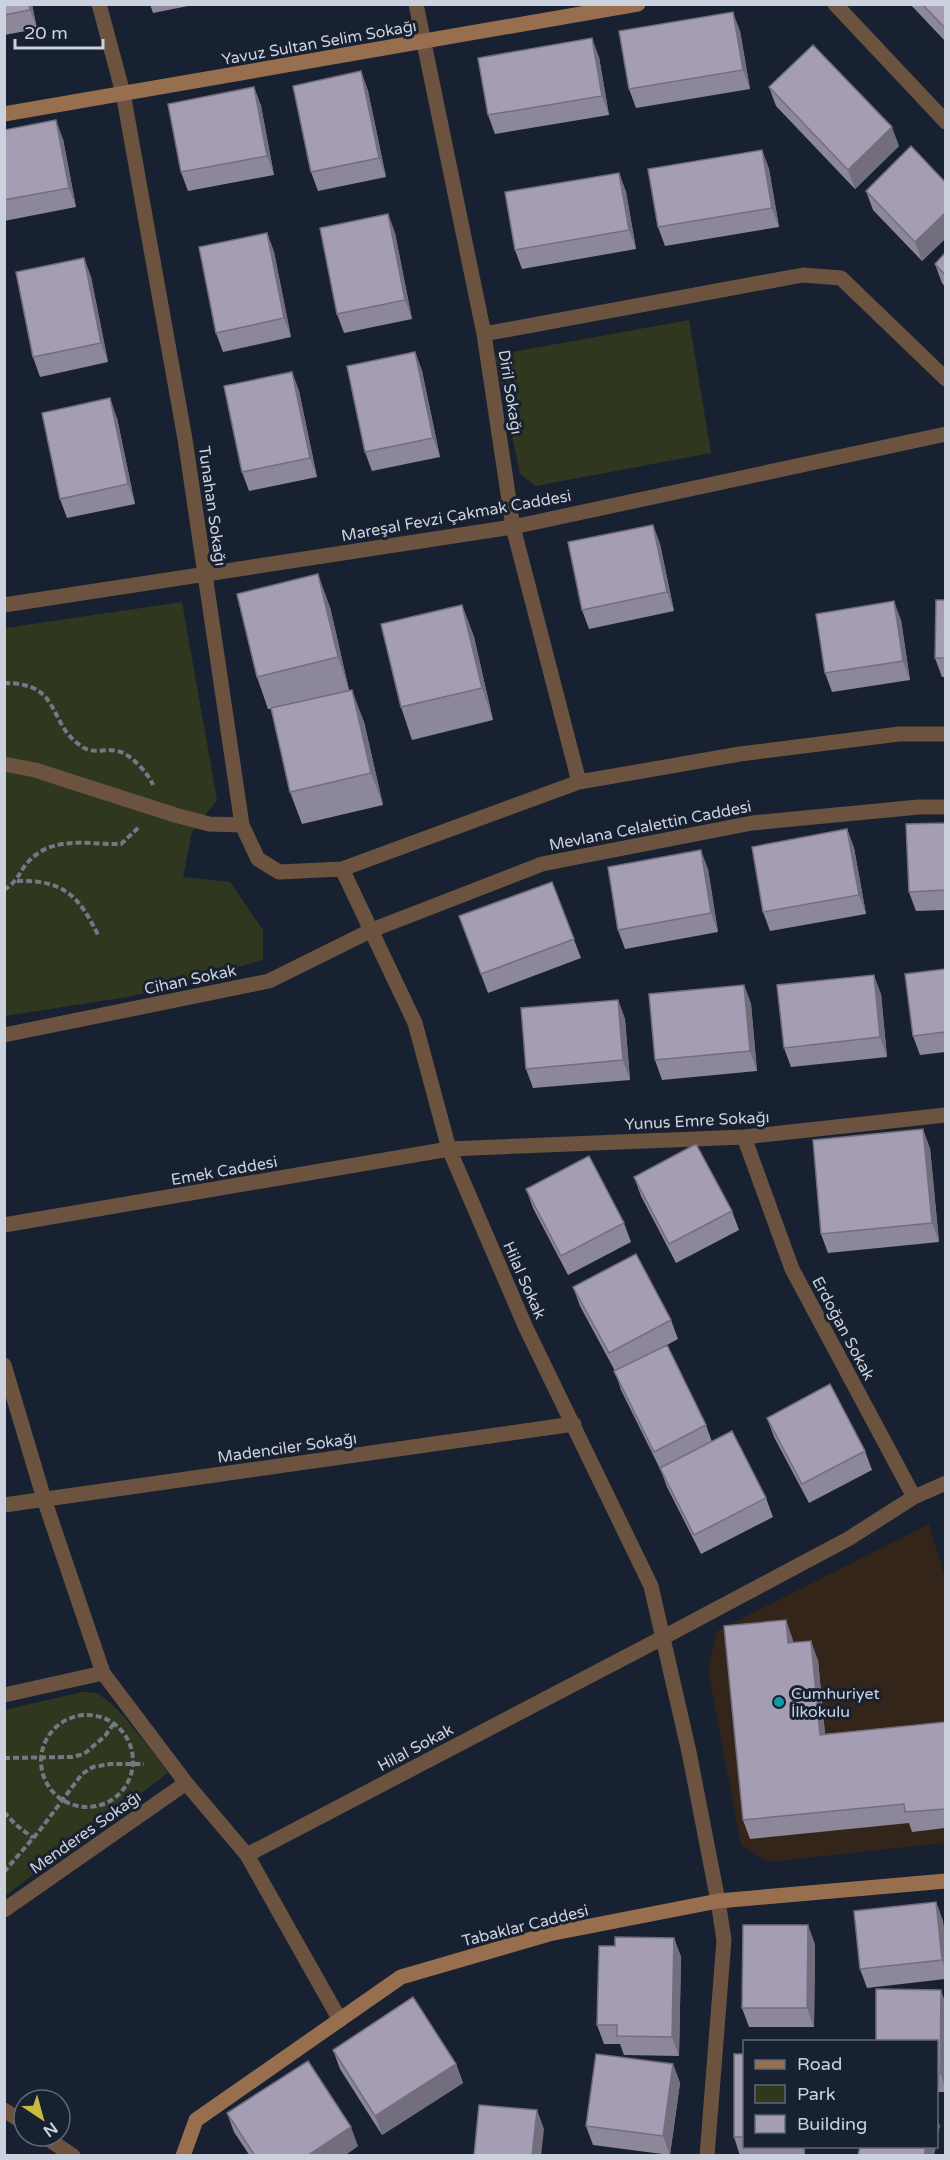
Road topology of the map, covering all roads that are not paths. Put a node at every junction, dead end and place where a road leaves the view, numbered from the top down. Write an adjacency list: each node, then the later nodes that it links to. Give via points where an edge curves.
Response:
1 (99, 4): 6 (street, Tunahan Sokağı)
2 (416, 4): 5 (street, Diril Sokağı)
3 (638, 4): 5 (street, Yavuz Sultan Selim Sokağı)
4 (836, 4): 8 (street)
5 (424, 42): 6 (street, Yavuz Sultan Selim Sokağı); 9 (street, Diril Sokağı)
6 (123, 93): 7 (street, Yavuz Sultan Selim Sokağı); 13 (street, Tunahan Sokağı)
7 (4, 114)
8 (945, 122)
9 (484, 334): 10 (street, via 803,275 842,278); 12 (street, Diril Sokağı)
10 (945, 379)
11 (945, 434): 12 (street, Mareşal Fevzi Çakmak Caddesi)
12 (513, 527): 13 (street, Mareşal Fevzi Çakmak Caddesi); 17 (street, Diril Sokağı)
13 (205, 573): 14 (street, Mareşal Fevzi Çakmak Caddesi); 19 (street, Tunahan Sokağı)
14 (4, 605)
15 (945, 734): 17 (street, Tunahan Sokağı, via 899,734 740,754)
16 (4, 764): 19 (street, via 209,824)
17 (579, 782): 20 (street, Tunahan Sokağı)
18 (945, 807): 21 (street, Mevlana Celalettin Caddesi, via 752,823 542,864)
19 (242, 825): 20 (street, Tunahan Sokağı, via 258,859 279,872)
20 (342, 869): 21 (street)
21 (372, 930): 22 (street, Cihan Sokak, via 269,981); 25 (street, Hilal Sokak, via 415,1023)
22 (4, 1035)
23 (945, 1115): 24 (street, Yunus Emre Sokağı)
24 (744, 1137): 25 (street, Yunus Emre Sokağı); 30 (street, Erdoğan Sokak, via 792,1269)
25 (449, 1149): 26 (street, Emek Caddesi); 28 (street, Hilal Sokak, via 526,1328)
26 (4, 1226)
27 (4, 1365): 31 (street)
28 (574, 1424): 31 (street, Madenciler Sokağı); 33 (street, Hilal Sokak, via 651,1586)
29 (945, 1483): 30 (street)
30 (914, 1497): 33 (street, Hilal Sokak, via 848,1539)
31 (44, 1499): 32 (street, Madenciler Sokağı); 34 (street)
32 (4, 1506)
33 (664, 1637): 37 (street, Hilal Sokak); 39 (street, Hilal Sokak)
34 (103, 1673): 35 (street); 36 (street)
35 (4, 1695)
36 (186, 1783): 37 (street); 40 (street, Menderes Sokağı)
37 (247, 1855): 41 (street)
38 (945, 1881): 39 (street, Tabaklar Caddesi)
39 (718, 1901): 41 (street, Tabaklar Caddesi, via 549,1934 401,1977); 43 (street, Hilal Sokak, via 724,1940)
40 (4, 1910)
41 (340, 2020): 42 (street, Tabaklar Caddesi, via 196,2120)
42 (183, 2156)
43 (707, 2156)

